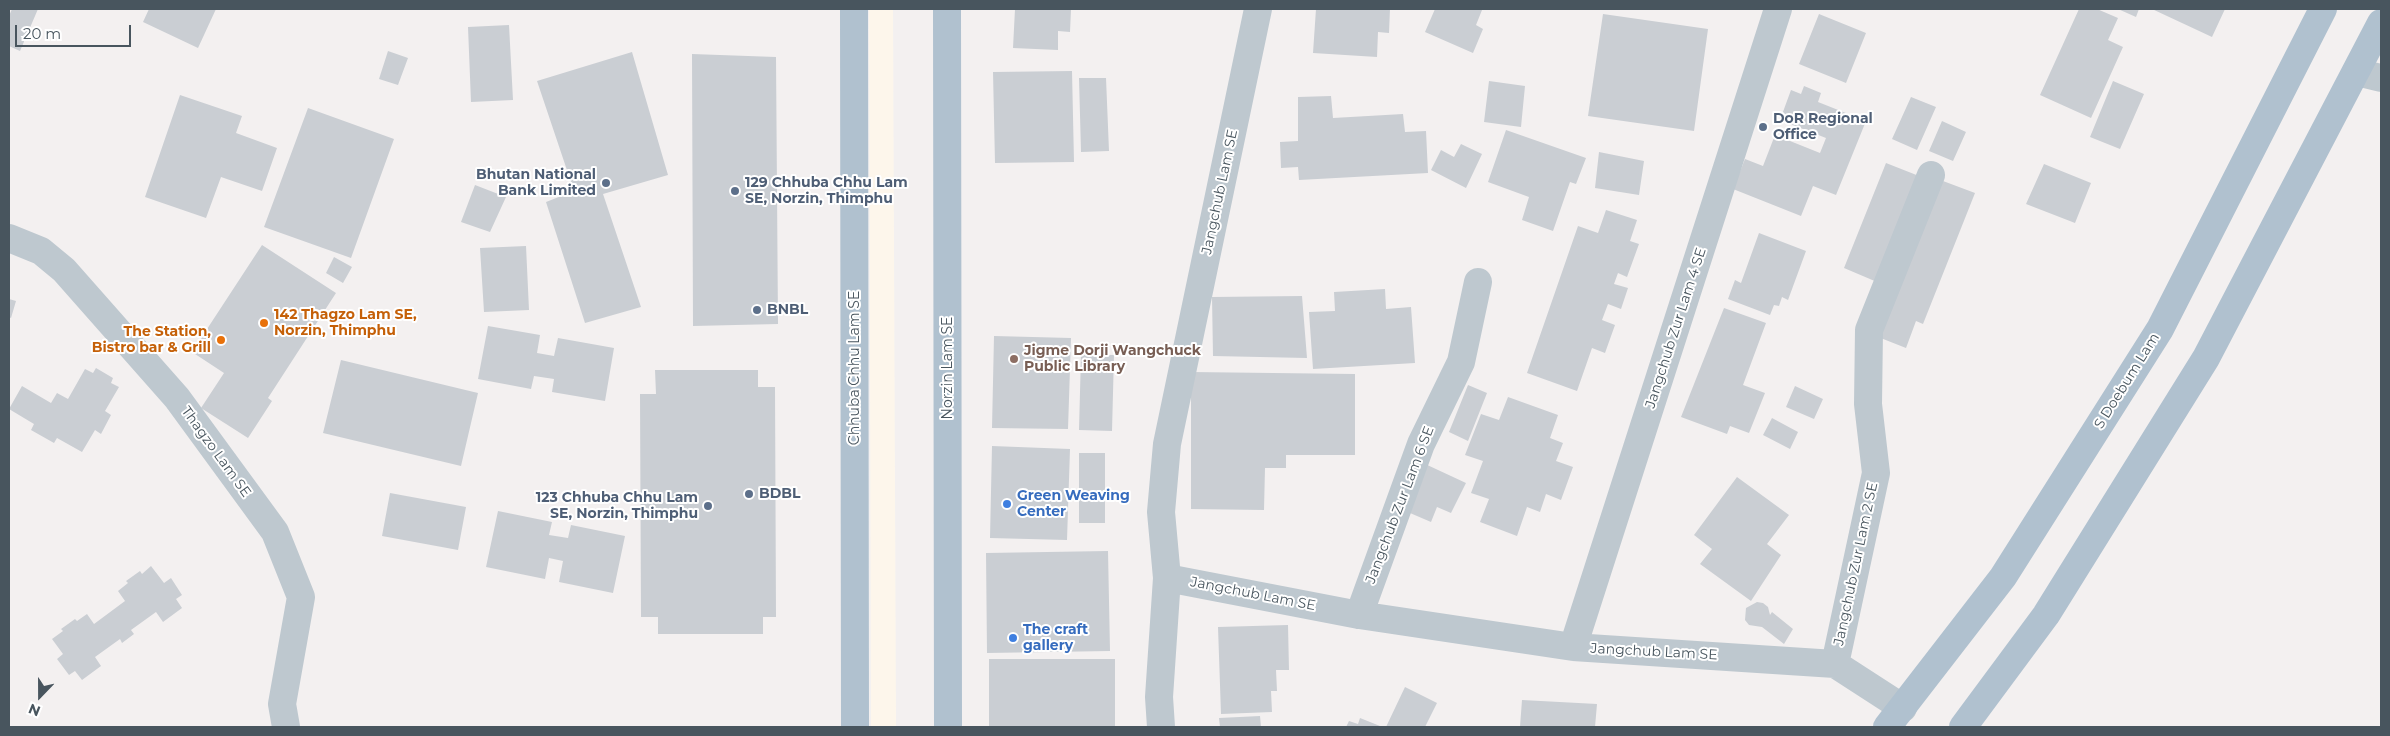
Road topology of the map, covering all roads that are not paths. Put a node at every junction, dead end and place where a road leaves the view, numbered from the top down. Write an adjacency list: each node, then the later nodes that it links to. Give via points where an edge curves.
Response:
1 (947, 9): 18 (main road, Norzin Lam SE)
2 (1258, 9): 11 (street, Jangchub Lam SE, via 1167,444 1161,512)
3 (1778, 9): 13 (street, Jangchub Zur Lam 4 SE)
4 (2323, 9): 15 (main road, S Doebum Lam, via 2160,329 2003,577)
5 (849, 10): 17 (main road, Chhuba Chhu Lam SE)
6 (2381, 23): 7 (main road)
7 (2369, 75): 20 (main road, via 2206,358 2046,615)
8 (1931, 175): 14 (street, Jangchub Zur Lam 2 SE, via 1869,330 1868,404 1876,473)
9 (9, 238): 16 (street, Thagzo Lam SE, via 40,251 64,270 177,398 275,532 301,597 282,704)
10 (1478, 282): 12 (street, Jangchub Zur Lam 6 SE, via 1461,362 1421,444)
11 (1167, 578): 12 (street, Jangchub Lam SE); 19 (street, via 1159,696)
12 (1359, 615): 13 (street, Jangchub Lam SE)
13 (1573, 647): 14 (street, Jangchub Lam SE)
14 (1835, 664): 15 (street, Jangchub Lam SE)
15 (1895, 718)
16 (286, 727)
17 (856, 727)
18 (948, 727)
19 (1161, 727)
20 (1963, 727)

